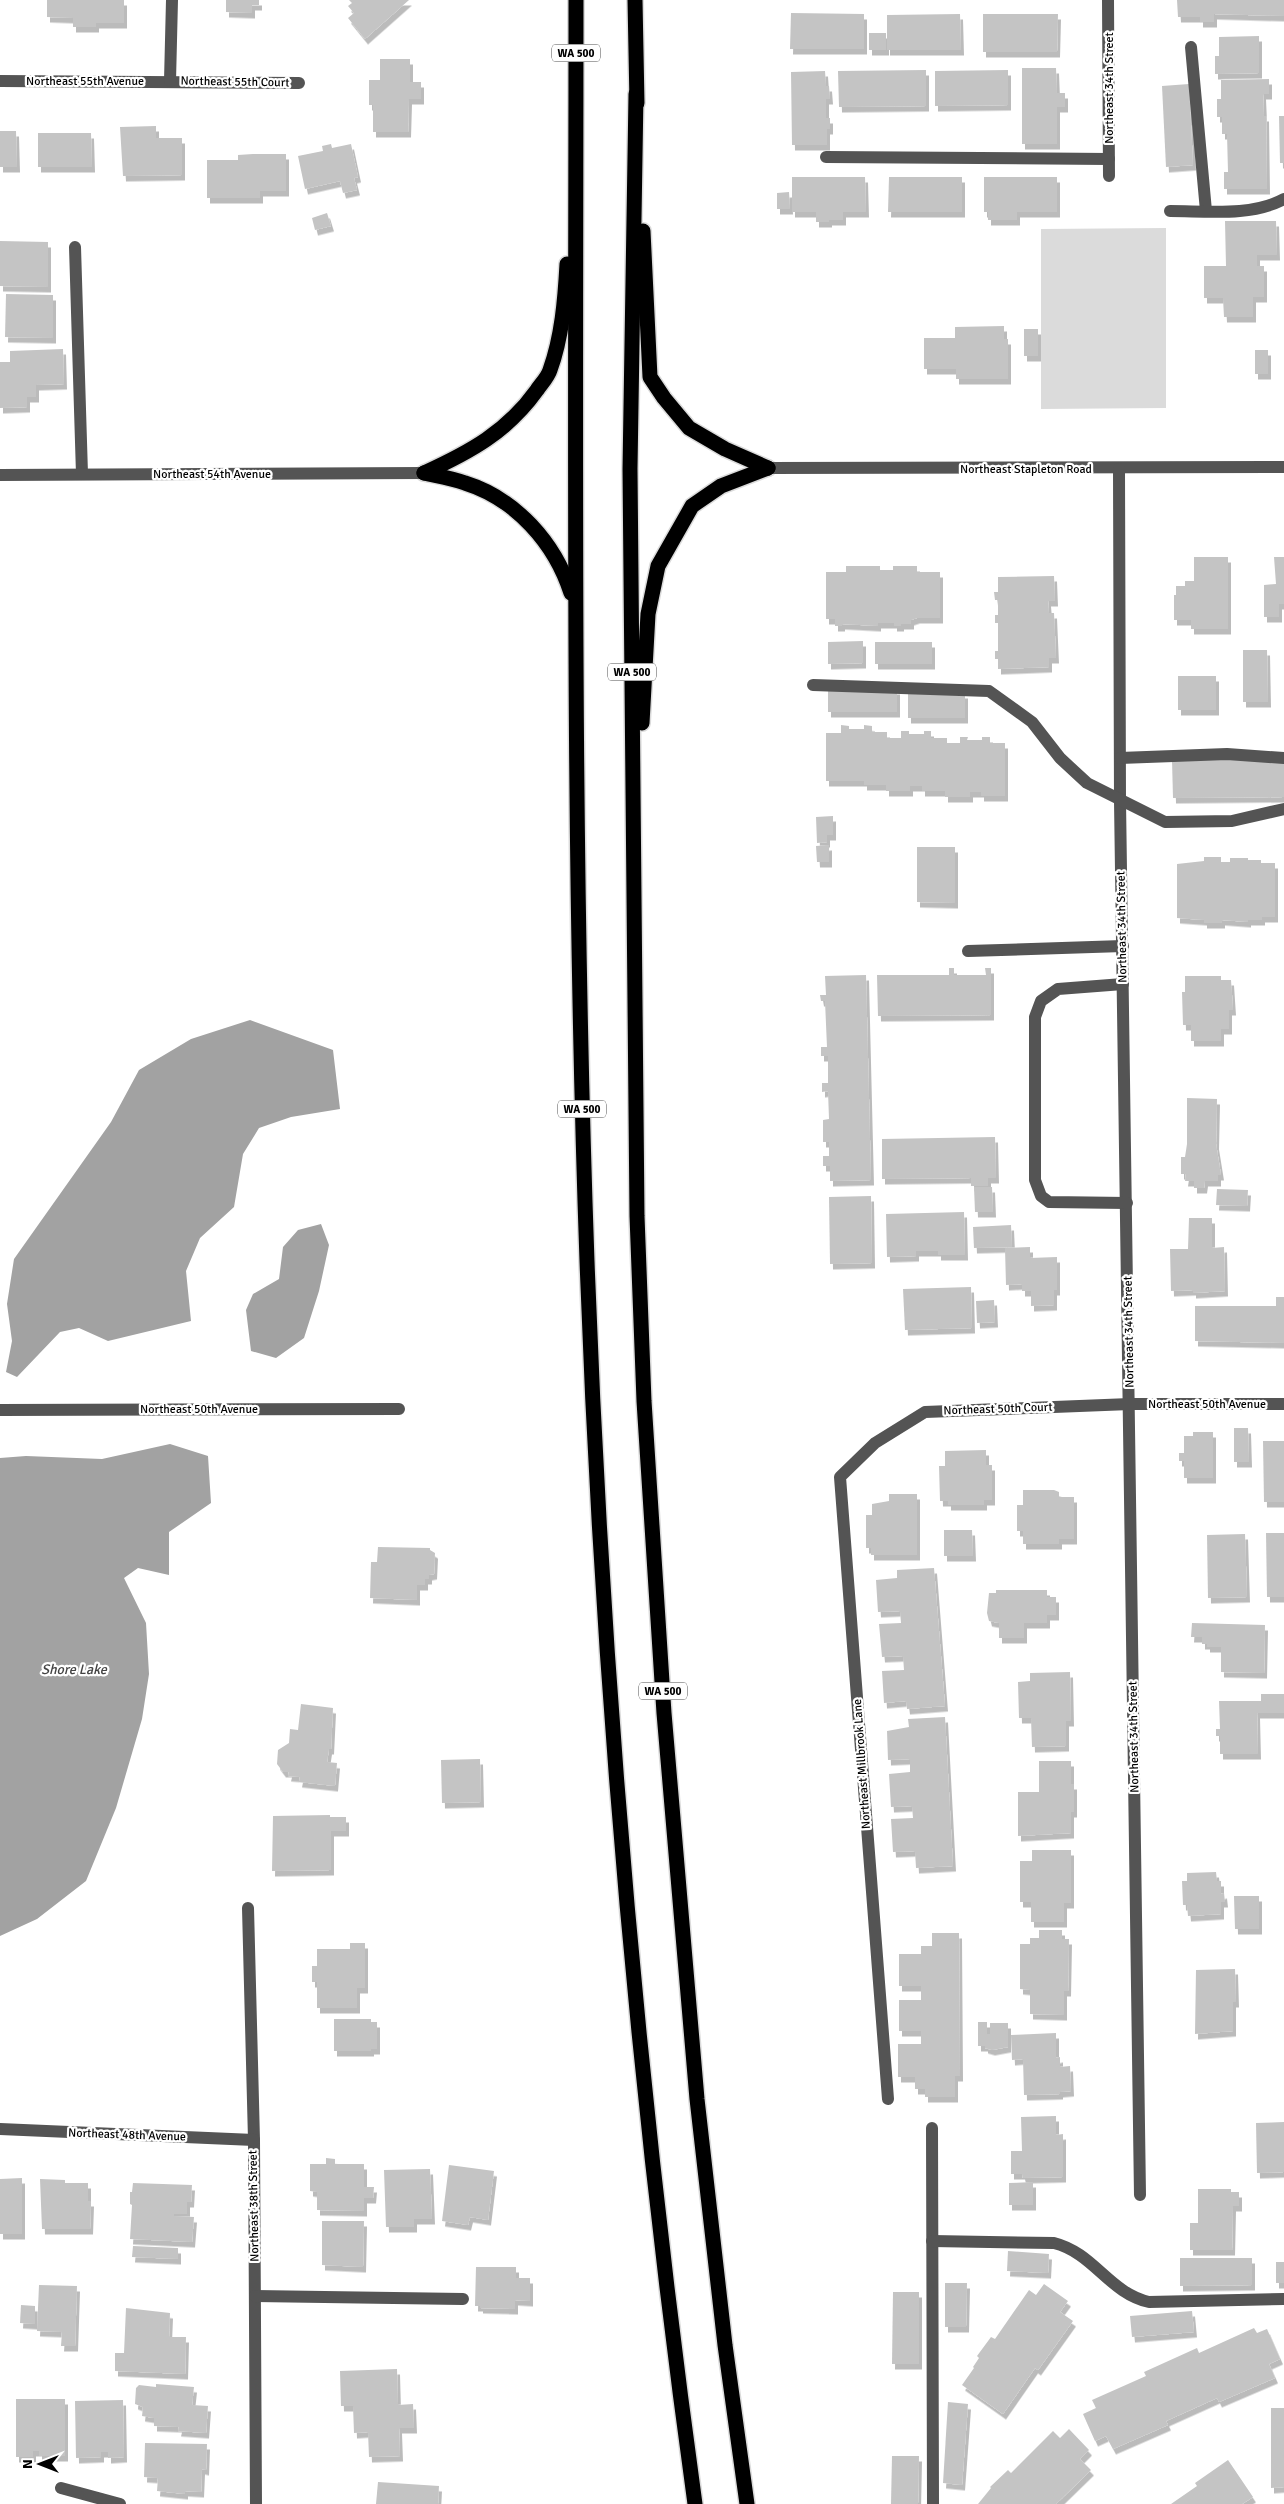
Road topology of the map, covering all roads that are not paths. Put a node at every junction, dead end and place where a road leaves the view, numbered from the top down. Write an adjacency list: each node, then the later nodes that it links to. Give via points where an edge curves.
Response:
1 (172, 0): 7 (street)
2 (576, 0): 10 (highway, WA 500)
3 (635, 0): 9 (highway, WA 500)
4 (1108, 0): 12 (street, Northeast 34th Street)
5 (1191, 47): 16 (street)
6 (0, 81): 7 (street, Northeast 55th Avenue)
7 (170, 81): 8 (street, Northeast 55th Court)
8 (299, 84)
9 (636, 94): 19 (highway, via 650,377 689,428); 30 (highway, WA 500, via 630,469)
10 (576, 106): 21 (highway, via 561,332 550,372 528,403 500,431 468,453); 24 (highway, WA 500)
11 (826, 158): 12 (street)
12 (1109, 159): 13 (street, Northeast 34th Street)
13 (1109, 176)
14 (1284, 200): 16 (street, via 1241,211)
15 (1170, 211): 16 (street)
16 (1206, 211)
17 (74, 248): 22 (street)
18 (1284, 467): 20 (street, Northeast Stapleton Road)
19 (768, 468): 20 (street, Northeast Stapleton Road); 30 (highway, via 721,486 692,506 658,566 648,614)
20 (1119, 469): 26 (street, Northeast 34th Street)
21 (424, 473): 22 (street, Northeast 54th Avenue); 24 (highway, via 466,483 492,494 517,512 543,537 555,556 564,572)
22 (82, 474): 23 (street, Northeast 54th Avenue)
23 (0, 475)
24 (575, 607): 53 (highway, WA 500, via 582,1100 602,1566 640,2050 679,2394)
25 (813, 685): 28 (street, via 989,691 1032,722 1060,758 1087,784)
26 (1120, 758): 27 (street, via 1227,754); 28 (street, Northeast 34th Street)
27 (1284, 758)
28 (1120, 801): 29 (street, via 1165,822 1232,821); 31 (street, Northeast 34th Street)
29 (1284, 809)
30 (634, 875): 54 (highway, WA 500, via 637,1216 644,1401 664,1713 697,2099)
31 (1122, 946): 32 (street); 33 (street, Northeast 34th Street)
32 (968, 952)
33 (1123, 984): 34 (street, Northeast 34th Street); 34 (street, via 1058,990 1041,1000 1035,1017 1035,1180 1041,1196 1049,1202)
34 (1127, 1203): 35 (street, Northeast 34th Street)
35 (1130, 1404): 36 (street, Northeast 50th Avenue); 39 (street, Northeast 50th Court, via 925,1412); 45 (street, Northeast 34th Street)
36 (1284, 1404)
37 (399, 1408): 38 (street, Northeast 50th Avenue)
38 (0, 1410)
39 (875, 1443): 41 (street, Northeast Millbrook Lane, via 840,1477)
40 (248, 1908): 44 (street, Northeast 38th Street)
41 (888, 2099)
42 (932, 2128): 46 (street)
43 (0, 2129): 44 (street, Northeast 48th Avenue)
44 (254, 2140): 47 (street, Northeast 38th Street)
45 (1140, 2195)
46 (932, 2241): 49 (street, via 1054,2243 1069,2247 1082,2254 1134,2299 1149,2302); 55 (street)
47 (255, 2296): 48 (street); 52 (street, Northeast 38th Street)
48 (464, 2299)
49 (1284, 2299)
50 (61, 2488): 51 (street)
51 (120, 2504)
52 (256, 2504)
53 (695, 2504)
54 (747, 2504)
55 (933, 2504)

